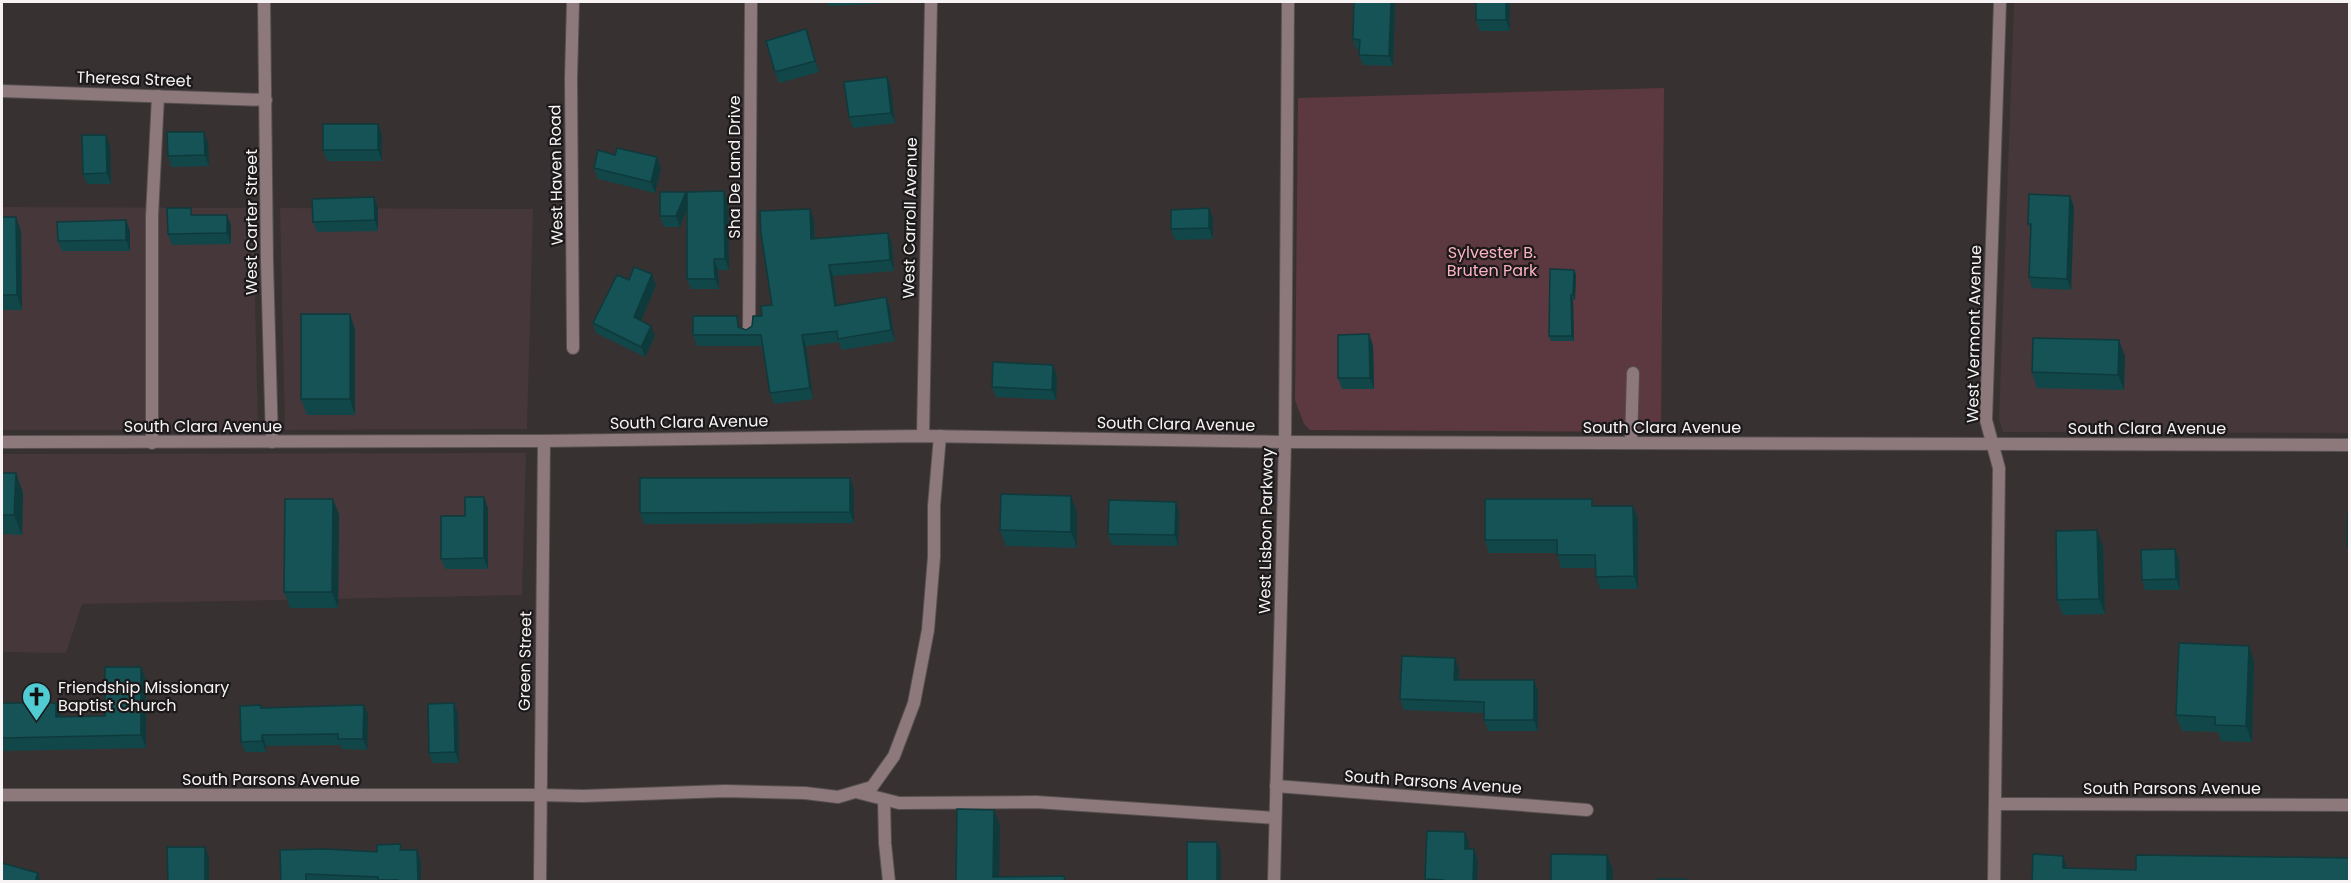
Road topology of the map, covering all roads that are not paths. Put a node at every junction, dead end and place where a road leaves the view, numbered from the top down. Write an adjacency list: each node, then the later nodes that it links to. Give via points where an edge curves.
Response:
1 (264, 2): 9 (street, West Carter Street)
2 (573, 2): 11 (street, West Haven Road)
3 (751, 2): 10 (street, Sha De Land Drive)
4 (931, 2): 13 (street, West Carroll Avenue)
5 (1288, 2): 18 (street, West Lisbon Parkway)
6 (2000, 2): 21 (street, West Vermont Avenue, via 1986,420)
7 (2, 91): 8 (street, Theresa Street)
8 (158, 96): 9 (street, Theresa Street); 19 (street, via 152,216)
9 (266, 100): 17 (street, West Carter Street)
10 (749, 333)
11 (573, 348)
12 (1633, 373): 20 (street)
13 (923, 436): 14 (street, South Clara Avenue); 15 (street, South Clara Avenue)
14 (940, 436): 18 (street, South Clara Avenue); 24 (street, via 928,630 914,703 894,756 872,787)
15 (544, 441): 17 (street, South Clara Avenue); 26 (street, Green Street)
16 (2, 442): 19 (street, South Clara Avenue)
17 (272, 442): 19 (street, South Clara Avenue)
18 (1285, 442): 20 (street, South Clara Avenue); 23 (street, West Lisbon Parkway)
19 (152, 443)
20 (1631, 443): 21 (street, South Clara Avenue)
21 (1992, 444): 22 (street, South Clara Avenue); 28 (street, West Vermont Avenue, via 1999,468)
22 (2349, 445)
23 (1276, 786): 30 (street, South Parsons Avenue); 31 (street, West Lisbon Parkway)
24 (856, 792): 26 (street, South Parsons Avenue, via 838,797 725,791); 27 (street)
25 (2, 795): 26 (street, South Parsons Avenue)
26 (540, 795): 32 (street, Green Street)
27 (884, 800): 31 (street, via 1036,802); 33 (street)
28 (1995, 804): 29 (street, South Parsons Avenue); 35 (street, West Vermont Avenue)
29 (2349, 805)
30 (1587, 810)
31 (1275, 818): 34 (street, West Lisbon Parkway)
32 (540, 882)
33 (889, 882)
34 (1274, 882)
35 (1994, 882)

